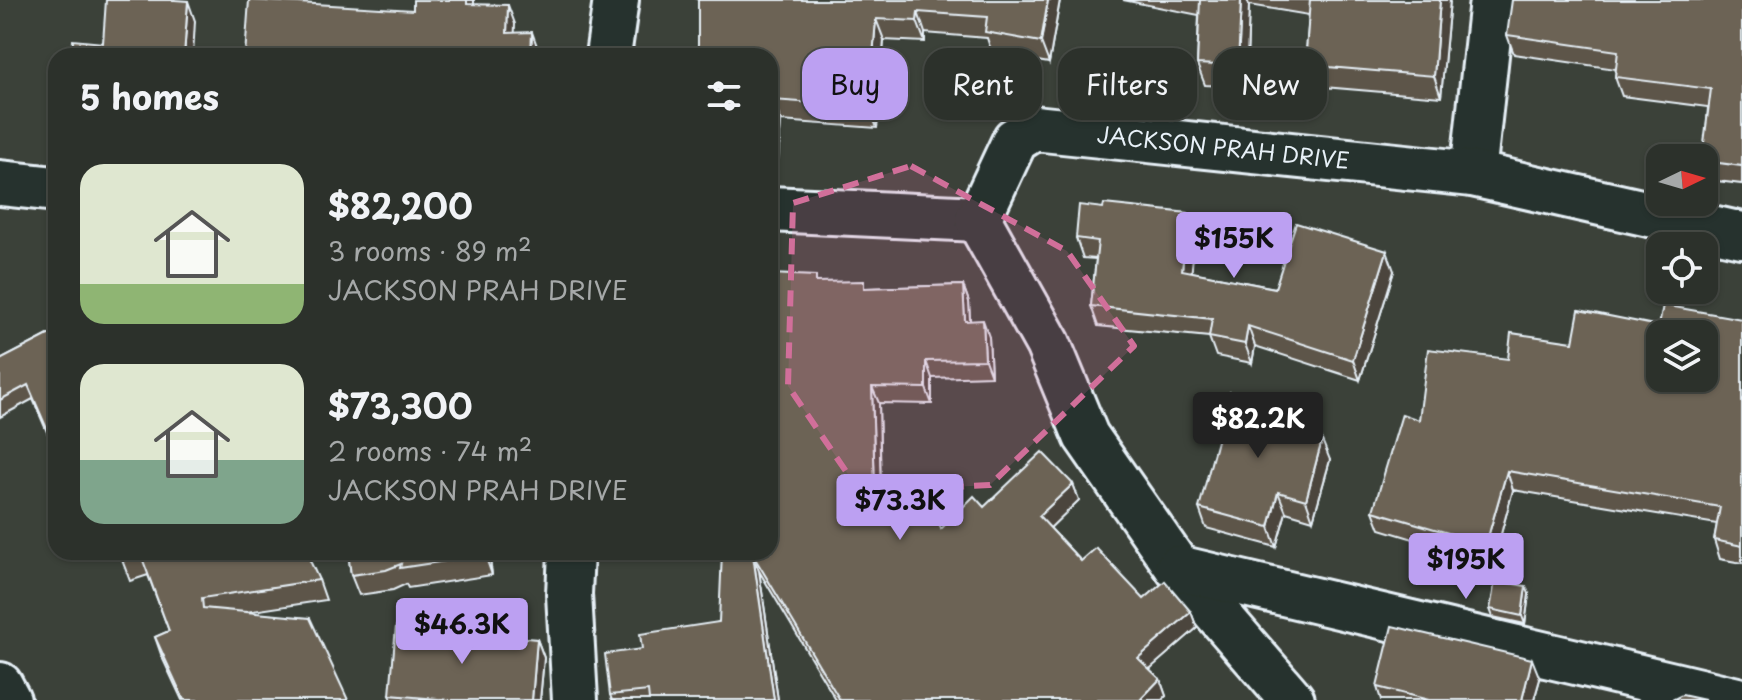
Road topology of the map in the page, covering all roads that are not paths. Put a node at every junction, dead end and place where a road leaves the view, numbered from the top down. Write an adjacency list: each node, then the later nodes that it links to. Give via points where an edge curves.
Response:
1 (616, 0): 3 (street)
2 (1492, 0): 4 (street)
3 (609, 48)
4 (1473, 174): 8 (street, JACKSON PRAH DRIVE, via 1034,128 1015,140); 9 (street, JACKSON PRAH DRIVE)
5 (0, 183): 6 (street)
6 (48, 188)
7 (778, 209): 8 (street)
8 (978, 219): 11 (street, via 1048,344 1086,436)
9 (1742, 235)
10 (571, 560): 14 (street)
11 (1178, 568): 15 (street); 16 (street)
12 (0, 685): 13 (street)
13 (8, 700)
14 (575, 700)
15 (1292, 700)
16 (1737, 700)

